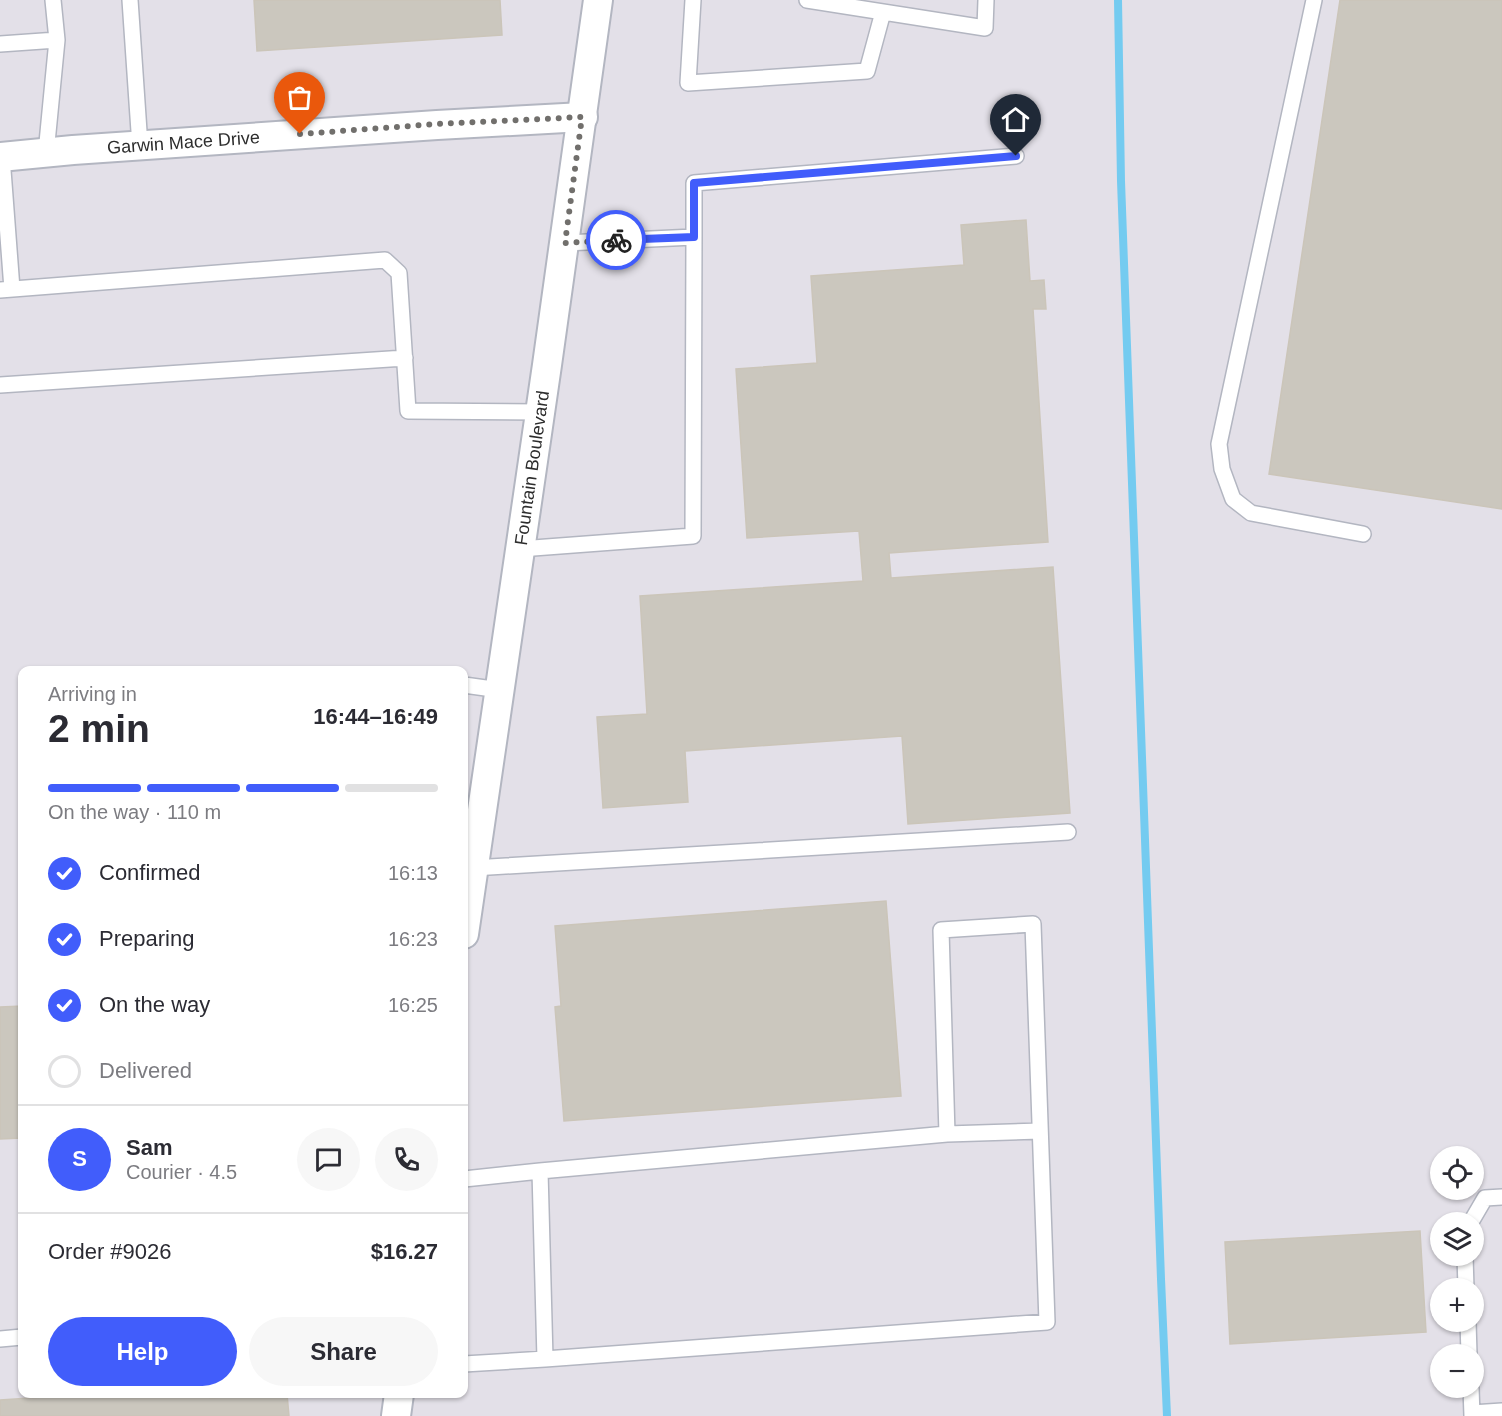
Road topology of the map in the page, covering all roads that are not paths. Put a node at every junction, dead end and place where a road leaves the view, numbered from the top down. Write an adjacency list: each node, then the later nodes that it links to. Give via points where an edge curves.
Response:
1 (53, 0): 9 (lane)
2 (130, 0): 12 (lane)
3 (598, 0): 11 (street, Fountain Boulevard)
4 (693, 0): 8 (lane, via 688,84 867,71)
5 (807, 0): 8 (lane)
6 (986, 0): 8 (lane, via 985,28)
7 (1314, 0): 22 (lane, via 1219,444 1222,469 1233,499 1251,513)
8 (884, 12)
9 (57, 40): 10 (lane); 13 (lane)
10 (0, 44)
11 (582, 117): 12 (street, Garwin Mace Drive); 17 (street, Fountain Boulevard)
12 (140, 146): 13 (street, Garwin Mace Drive)
13 (46, 153): 15 (street, Garwin Mace Drive)
14 (1016, 156): 16 (lane, via 694,183)
15 (1, 157): 18 (lane)
16 (694, 237): 17 (lane); 23 (lane, via 693,536)
17 (565, 243): 21 (street, Fountain Boulevard)
18 (6, 290): 19 (lane, via 385,260 399,273)
19 (405, 358): 20 (lane); 21 (lane, via 408,411)
20 (0, 385)
21 (540, 412): 23 (street, Fountain Boulevard)
22 (1363, 534)
23 (520, 549): 25 (street, Fountain Boulevard)
24 (468, 686): 25 (lane)
25 (500, 690): 27 (street, Fountain Boulevard)
26 (1068, 832): 27 (lane)
27 (471, 854): 28 (street, Fountain Boulevard)
28 (468, 888)
29 (1040, 1131): 30 (lane); 30 (lane, via 1033,924 941,930); 37 (lane, via 1047,1322)
30 (947, 1134): 31 (lane)
31 (540, 1171): 32 (lane); 37 (lane)
32 (468, 1179)
33 (1502, 1197): 34 (lane, via 1485,1198)
34 (1477, 1212)
35 (18, 1337): 36 (lane)
36 (0, 1339)
37 (545, 1359): 38 (lane)
38 (468, 1364)
39 (398, 1398): 43 (street)
40 (1471, 1398): 42 (lane)
41 (1502, 1411): 42 (lane)
42 (1472, 1415)
43 (396, 1416)

